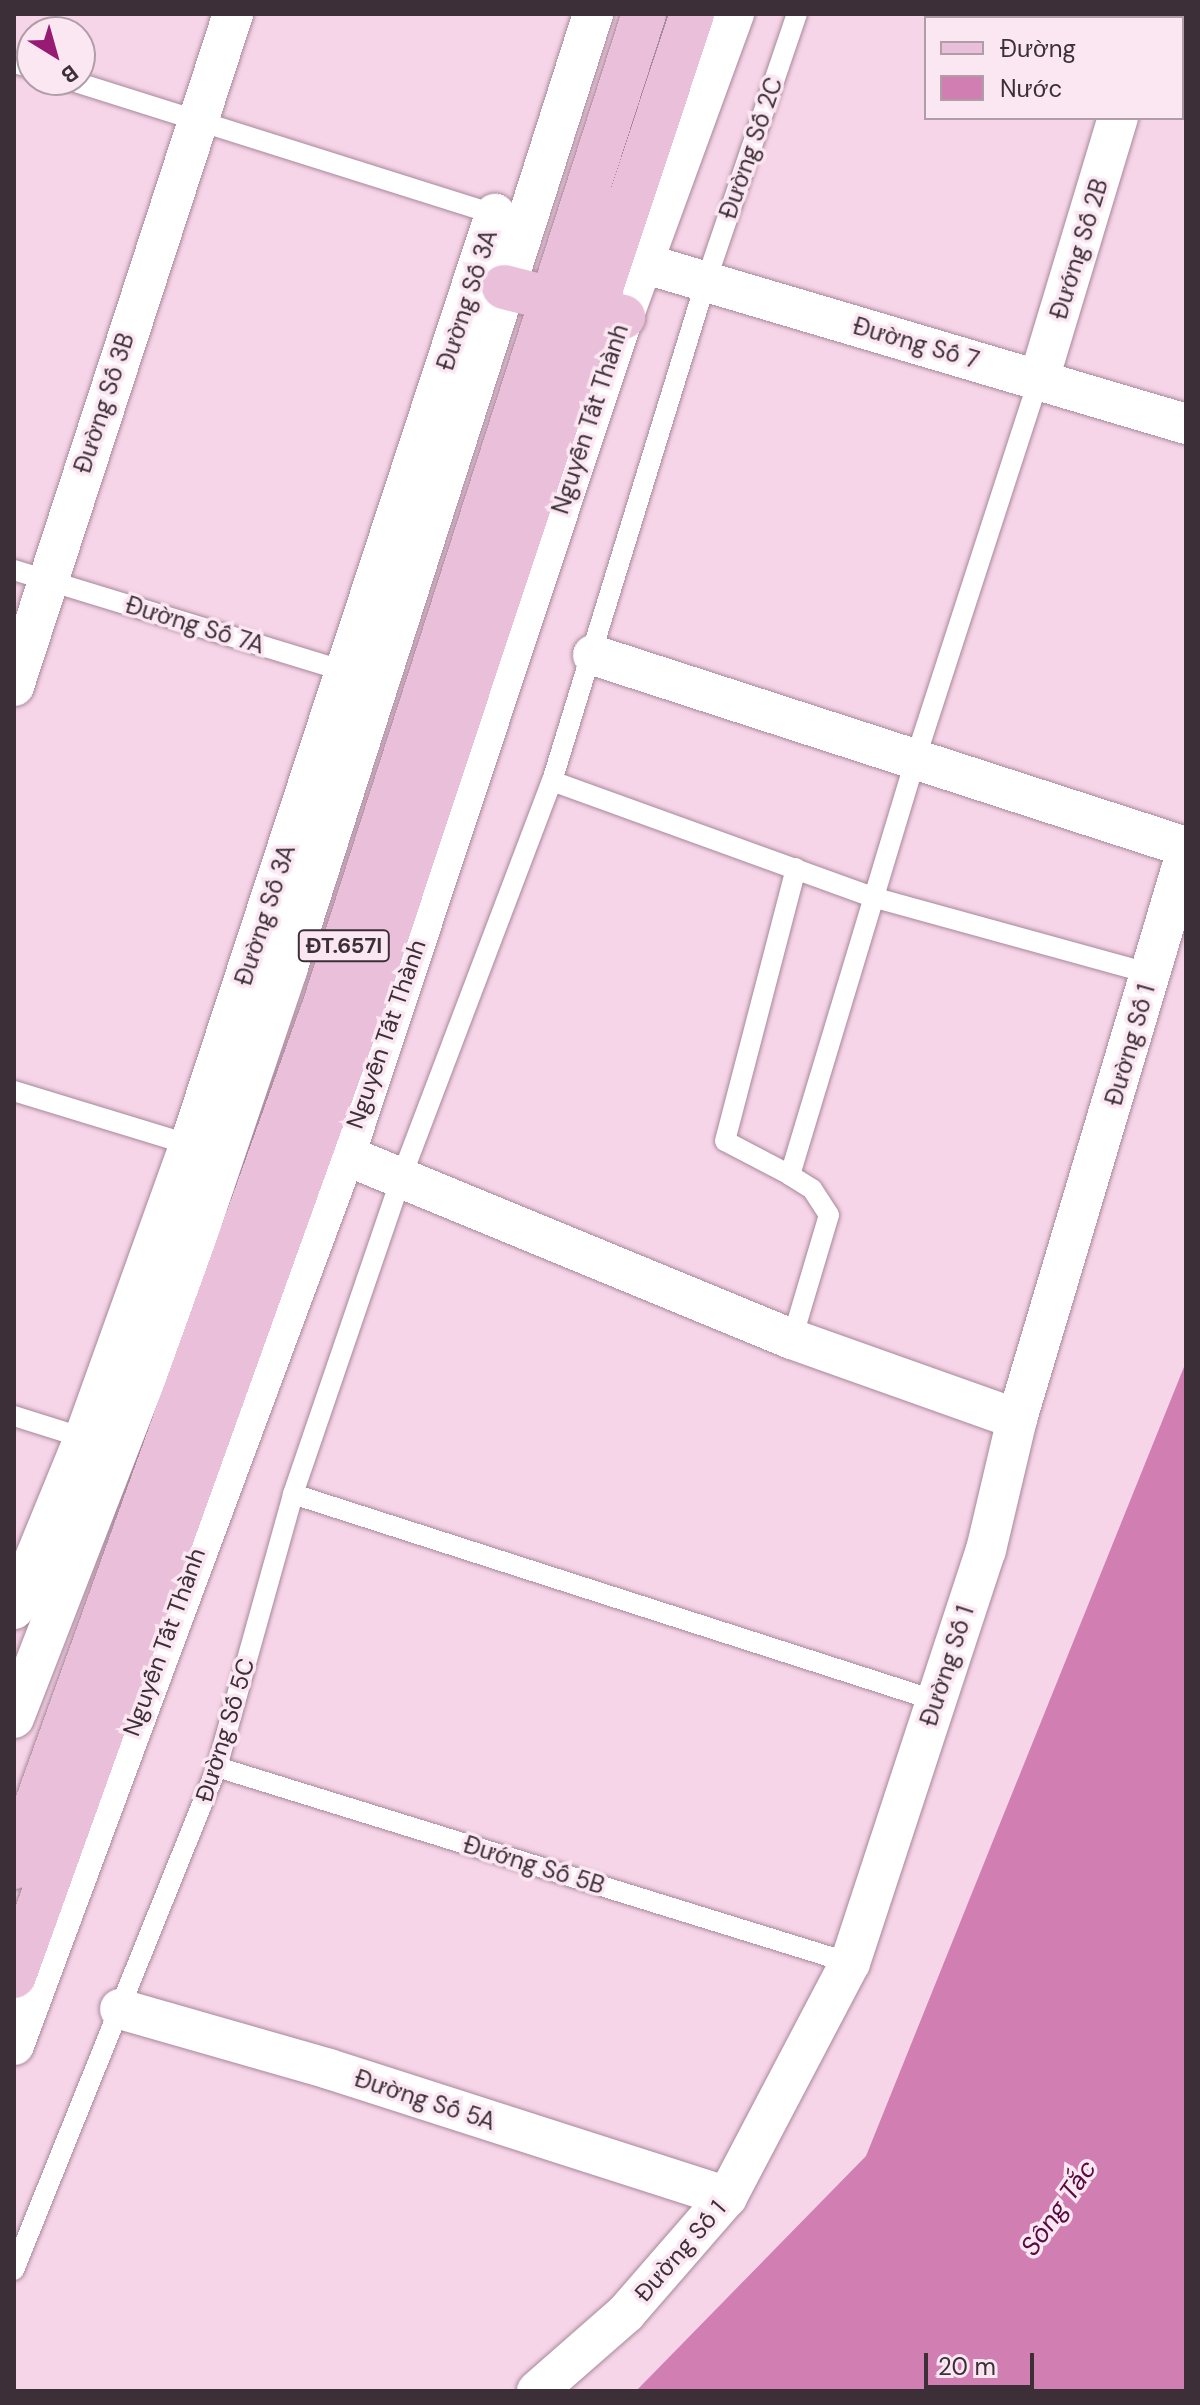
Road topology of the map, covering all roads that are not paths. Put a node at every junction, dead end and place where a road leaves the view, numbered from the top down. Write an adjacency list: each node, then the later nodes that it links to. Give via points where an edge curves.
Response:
1 (233, 14): 8 (street, Đường Số 3B)
2 (593, 14): 10 (street)
3 (644, 14): 14 (main road, Nguyễn Tất Thành / ĐT.657I)
4 (692, 14): 14 (main road, Nguyễn Tất Thành / ĐT.657I)
5 (734, 14): 11 (street, Nguyễn Tất Thành)
6 (797, 14): 12 (lane, Đường Số 2C)
7 (96, 89): 8 (lane)
8 (196, 120): 10 (lane); 17 (street, Đường Số 3B)
9 (1117, 120): 15 (street, Đướng Số 2B)
10 (509, 219): 13 (street); 19 (street, Đường Số 3A)
11 (646, 264): 12 (street, Đường Số 7); 14 (street, Nguyễn Tất Thành)
12 (706, 281): 15 (street, Đường Số 7); 18 (lane, Đường Số 2C)
13 (504, 287): 14 (main road); 19 (street)
14 (589, 309): 29 (street, Nguyễn Tất Thành); 41 (main road, Nguyễn Tất Thành / ĐT.657I, via 324,1007); 43 (main road, Nguyễn Tất Thành / ĐT.657I, via 366,997)
15 (1039, 379): 16 (street, Đường Số 7); 21 (lane)
16 (1186, 424)
17 (30, 575): 19 (lane, Đường Số 7A); 20 (street, Đường Số 3B)
18 (593, 655): 21 (street); 22 (lane, Đường Số 2C)
19 (361, 676): 28 (street, via 287,970)
20 (14, 686)
21 (915, 760): 23 (street); 25 (lane)
22 (552, 781): 24 (lane); 31 (lane, Đường Số 5C)
23 (1186, 850): 26 (street, Đường Số 1)
24 (796, 868): 25 (lane); 30 (lane, via 725,1141)
25 (876, 898): 26 (lane); 30 (lane)
26 (1151, 974): 34 (street, Đường Số 1)
27 (14, 1091): 28 (lane)
28 (206, 1149): 35 (street)
29 (345, 1155): 31 (street); 45 (street, Nguyễn Tất Thành)
30 (790, 1175): 32 (lane, via 812,1189 829,1215)
31 (401, 1178): 32 (street); 36 (lane, Đường Số 5C)
32 (792, 1339): 34 (street)
33 (14, 1416): 35 (lane)
34 (1017, 1419): 38 (street, Đường Số 1, via 986,1550)
35 (102, 1444): 37 (street); 39 (street)
36 (293, 1494): 38 (lane); 40 (lane, Đường Số 5C)
37 (14, 1609)
38 (934, 1700): 42 (street, Đường Số 1)
39 (14, 1718)
40 (217, 1767): 42 (lane, Đướng Số 5B); 44 (lane, Đường Số 5C)
41 (14, 1867)
42 (850, 1963): 46 (street, Đường Số 1)
43 (14, 1976)
44 (120, 2009): 46 (street, Đường Số 5A, via 329,2069); 47 (lane, Đường Số 5C)
45 (14, 2045)
46 (727, 2197): 48 (street, Đường Số 1, via 626,2313)
47 (14, 2270)
48 (537, 2391)

